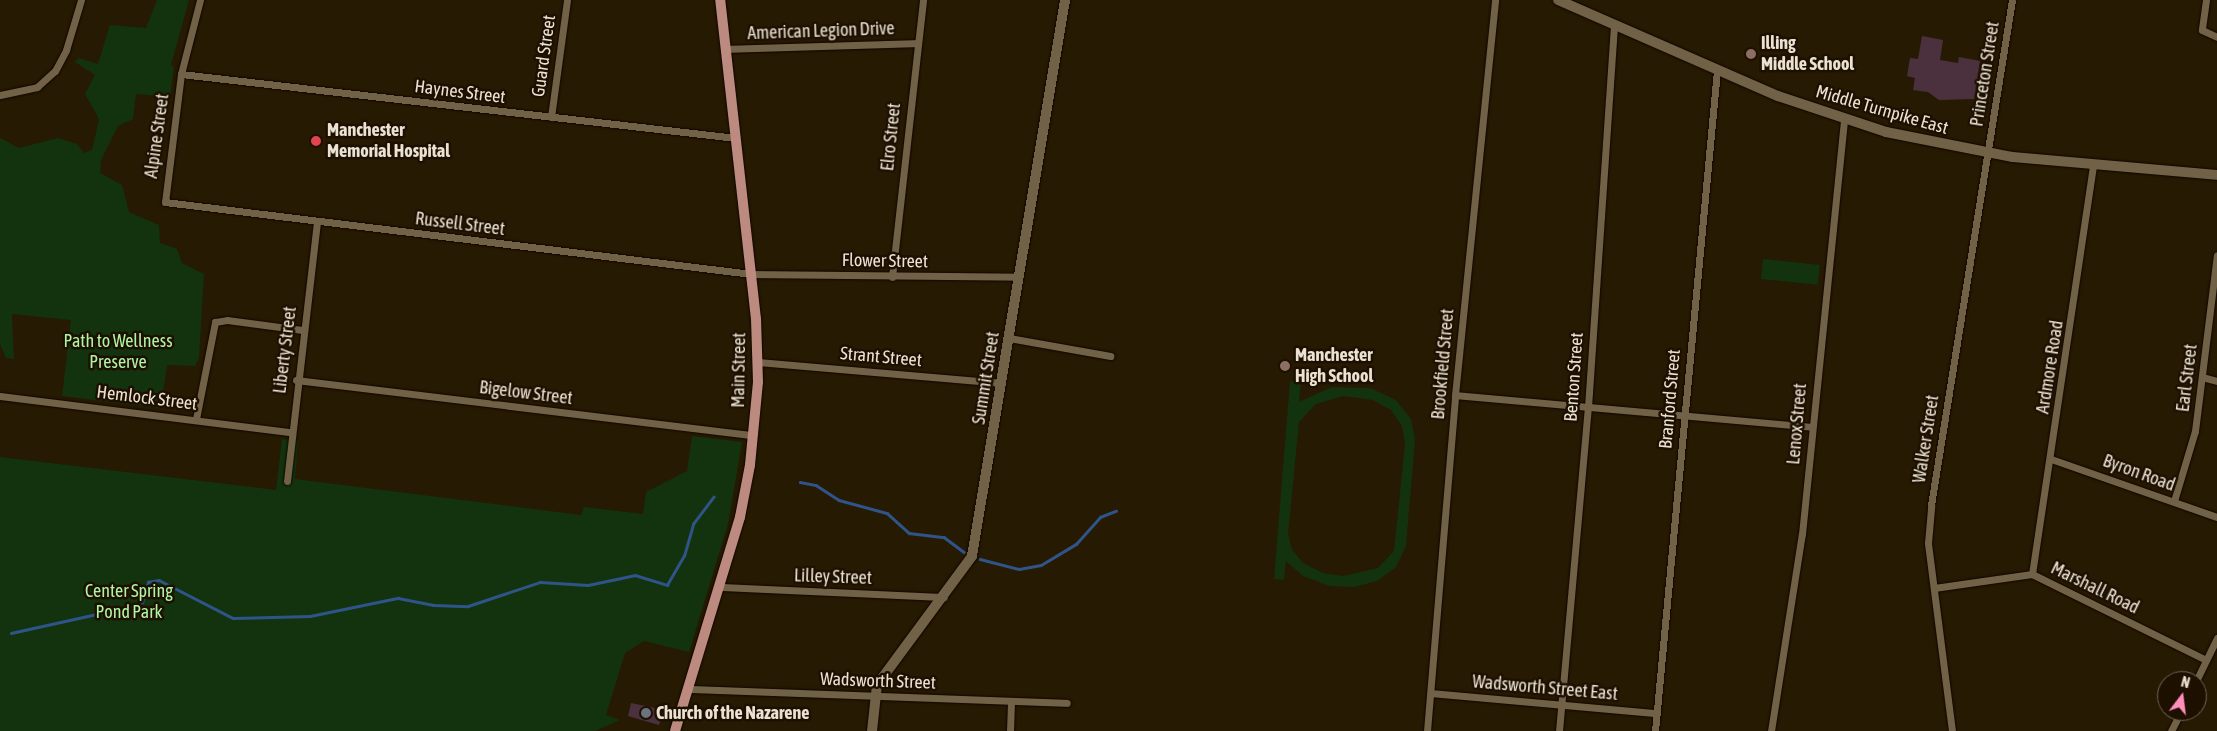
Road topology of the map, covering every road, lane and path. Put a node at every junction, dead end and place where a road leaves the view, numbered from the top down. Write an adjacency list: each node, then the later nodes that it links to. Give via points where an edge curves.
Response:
1 (81, 0): 17 (street, via 66,50 55,71 37,87)
2 (200, 0): 16 (street, Alpine Street)
3 (567, 0): 18 (street, Guard Street)
4 (720, 0): 14 (main road, Main Street)
5 (923, 0): 13 (street, Elro Street)
6 (1065, 0): 29 (street, Summit Street)
7 (1494, 0): 38 (street, Brookfield Street)
8 (1558, 0): 11 (street, Middle Turnpike East)
9 (2012, 0): 21 (street, Princeton Street)
10 (2206, 0): 12 (street, via 2202,30)
11 (1614, 25): 15 (street, Middle Turnpike East); 40 (street, Benton Street)
12 (2217, 37)
13 (917, 43): 14 (street, American Legion Drive); 28 (street, Elro Street)
14 (726, 49): 20 (main road, Main Street)
15 (1717, 70): 19 (street, Middle Turnpike East); 41 (street, Branford Street)
16 (181, 74): 18 (street, Haynes Street); 24 (street, Alpine Street)
17 (0, 95)
18 (551, 117): 20 (street, Haynes Street)
19 (1844, 120): 21 (street, Middle Turnpike East, via 1925,142); 43 (street, Lenox Street)
20 (736, 138): 27 (main road, Main Street)
21 (1988, 153): 22 (street, Middle Turnpike East); 52 (street, Walker Street, via 1931,505 1928,543)
22 (2093, 164): 23 (street, Middle Turnpike East); 46 (street, Ardmore Road)
23 (2217, 175)
24 (165, 202): 25 (street, Russell Street)
25 (317, 222): 27 (street, Russell Street); 30 (street, Liberty Street)
26 (2217, 255): 34 (street, Earl Street)
27 (751, 274): 28 (street, Flower Street); 33 (main road, Main Street)
28 (892, 277): 29 (street, Flower Street)
29 (1019, 277): 31 (street, Summit Street)
30 (302, 330): 35 (street, Liberty Street); 42 (street, via 227,320 214,322)
31 (1009, 338): 32 (street); 37 (street, Summit Street)
32 (1110, 356)
33 (758, 362): 37 (street, Strant Street); 45 (main road, Main Street)
34 (2202, 377): 36 (street); 48 (street, Earl Street, via 2192,448)
35 (296, 380): 44 (street, Liberty Street); 45 (street, Bigelow Street)
36 (2217, 381)
37 (1002, 383): 53 (street, Summit Street, via 973,553)
38 (1455, 395): 40 (street); 58 (street, Brookfield Street)
39 (0, 396): 42 (street, Hemlock Street)
40 (1588, 407): 41 (street); 62 (street, Benton Street)
41 (1683, 416): 43 (street); 63 (street, Branford Street)
42 (196, 419): 44 (street, Hemlock Street)
43 (1812, 427): 70 (street, Lenox Street, via 1802,534)
44 (291, 432): 47 (street, Liberty Street)
45 (753, 436): 51 (main road, Main Street, via 742,508)
46 (2051, 459): 48 (street, Byron Road); 50 (street, Ardmore Road)
47 (287, 482)
48 (2174, 501): 49 (street, Byron Road)
49 (2217, 516)
50 (2032, 574): 52 (street, Marshall Road); 55 (street, Marshall Road)
51 (720, 587): 53 (street, Lilley Street); 57 (main road, Main Street)
52 (1934, 588): 71 (street, Walker Street)
53 (945, 597): 59 (street, Summit Street, via 877,685)
54 (2217, 638): 55 (street)
55 (2206, 660): 56 (street)
56 (2201, 671)
57 (688, 690): 59 (street, Wadsworth Street); 64 (main road, Main Street)
58 (1431, 693): 62 (street, Wadsworth Street East); 67 (street, Brookfield Street)
59 (873, 695): 60 (street, Wadsworth Street); 65 (street, Summit Street)
60 (1011, 701): 61 (street, Wadsworth Street); 66 (street)
61 (1066, 702)
62 (1562, 706): 63 (street, Wadsworth Street East); 68 (street, Benton Street)
63 (1656, 713): 69 (street, Branford Street)
64 (675, 731)
65 (872, 731)
66 (1010, 731)
67 (1427, 731)
68 (1559, 731)
69 (1655, 731)
70 (1772, 731)
71 (1952, 731)

